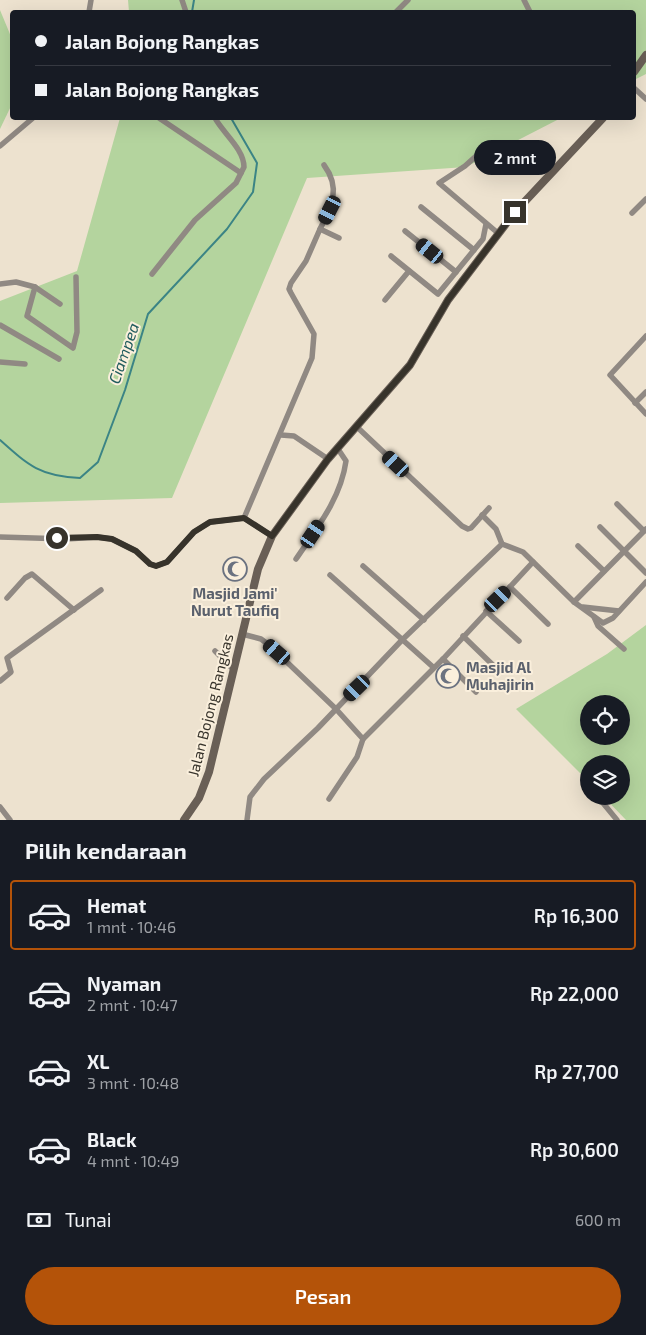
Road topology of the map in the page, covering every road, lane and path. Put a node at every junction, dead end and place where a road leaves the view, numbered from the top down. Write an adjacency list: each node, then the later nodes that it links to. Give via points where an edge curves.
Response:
1 (408, 0): 2 (street)
2 (398, 10)
3 (646, 54): 4 (main road)
4 (636, 69)
5 (636, 90): 6 (street)
6 (646, 99)
7 (31, 120): 12 (street)
8 (162, 120): 16 (street)
9 (216, 120): 16 (street, via 244,160)
10 (601, 120): 23 (main road, Jalan Bojong Rangkas, via 534,190)
11 (0, 134): 12 (street)
12 (6, 140): 13 (street)
13 (0, 146)
14 (485, 148): 20 (street, via 439,183)
15 (324, 165): 21 (street, via 334,184 335,194)
16 (242, 173): 29 (street, via 236,184 195,220)
17 (646, 199): 19 (street)
18 (421, 207): 25 (street)
19 (632, 213)
20 (486, 224): 23 (street); 25 (street, via 483,239)
21 (320, 229): 24 (street); 44 (street, via 289,289 315,341 312,358)
22 (405, 231): 28 (street)
23 (498, 234): 43 (main road, Jalan Bojong Rangkas, via 448,300 410,365)
24 (339, 238)
25 (474, 250): 28 (street)
26 (391, 256): 27 (street)
27 (409, 271): 28 (street, via 438,294); 33 (street)
28 (456, 272)
29 (152, 274)
30 (76, 277): 32 (street, via 77,332 73,348 27,316)
31 (0, 284): 32 (street, via 16,282)
32 (35, 287): 34 (street)
33 (386, 300)
34 (60, 304)
35 (0, 325): 37 (street)
36 (646, 336): 41 (street, via 610,375)
37 (59, 359)
38 (0, 362): 39 (street)
39 (25, 364)
40 (646, 392): 41 (street)
41 (635, 403): 42 (street)
42 (646, 414)
43 (357, 427): 45 (main road, Jalan Bojong Rangkas); 49 (street, via 462,526 472,528)
44 (281, 435): 46 (street, via 294,436); 50 (street)
45 (338, 448): 46 (main road, Jalan Bojong Rangkas); 58 (street, via 346,461 336,494)
46 (328, 459): 53 (main road, Jalan Bojong Rangkas)
47 (617, 504): 52 (street)
48 (489, 508): 49 (street)
49 (482, 515): 55 (street, via 496,528)
50 (244, 518): 53 (street); 54 (street, via 219,520 202,526 167,562 156,566 112,539)
51 (600, 526): 57 (street)
52 (645, 530): 57 (street)
53 (272, 536): 76 (main road, Jalan Bojong Rangkas, via 258,569)
54 (0, 537)
55 (502, 544): 59 (street, via 518,548); 74 (street)
56 (578, 546): 61 (street)
57 (624, 551): 61 (street); 62 (street)
58 (296, 559)
59 (533, 562): 65 (street); 68 (street)
60 (363, 566): 74 (street)
61 (604, 571): 68 (street)
62 (646, 573)
63 (330, 575): 78 (street)
64 (646, 582): 72 (street)
65 (510, 587): 71 (street); 75 (street)
66 (101, 590): 70 (street)
67 (7, 598): 70 (street, via 32,574)
68 (574, 602): 69 (street)
69 (580, 606): 72 (street); 73 (street)
70 (74, 610): 86 (street, via 7,658 12,672)
71 (486, 611): 77 (street); 79 (street)
72 (619, 611): 73 (street, via 603,623)
73 (594, 617): 80 (street, via 598,626)
74 (424, 620): 78 (street)
75 (548, 624)
76 (242, 634): 85 (main road, Jalan Bojong Rangkas); 88 (street, via 269,645)
77 (463, 636): 82 (street); 84 (street)
78 (402, 640): 83 (street); 88 (street)
79 (519, 641)
80 (624, 649)
81 (215, 650): 85 (street)
82 (442, 659): 83 (street); 87 (street)
83 (433, 667): 89 (street)
84 (497, 669)
85 (234, 670): 94 (main road, Jalan Bojong Rangkas, via 209,772 199,798)
86 (0, 681)
87 (476, 692)
88 (336, 709): 89 (street); 95 (street, via 256,788 249,802)
89 (363, 739): 90 (street, via 357,757)
90 (329, 799)
91 (605, 805): 96 (street)
92 (0, 807): 93 (street)
93 (10, 820)
94 (184, 820)
95 (247, 820)
96 (616, 820)

